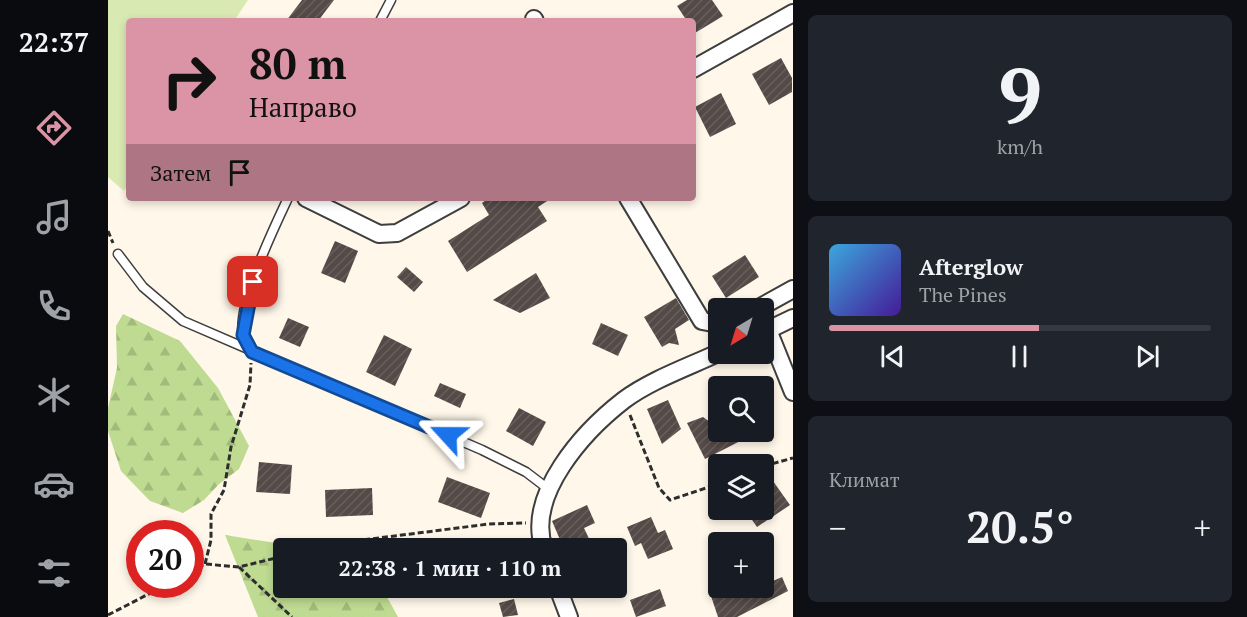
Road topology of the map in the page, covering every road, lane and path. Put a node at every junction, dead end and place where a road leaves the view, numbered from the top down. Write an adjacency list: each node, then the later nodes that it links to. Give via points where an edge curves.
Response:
1 (391, 0): 3 (lane)
2 (792, 13): 4 (street)
3 (382, 18)
4 (696, 67)
5 (287, 201): 16 (lane, via 257,265 244,317 243,335)
6 (312, 201): 7 (street, via 379,234 398,233)
7 (456, 201)
8 (630, 201): 13 (street, via 702,321)
9 (117, 254): 16 (lane, via 143,287 183,321)
10 (792, 289): 11 (street)
11 (774, 299)
12 (792, 318): 14 (street)
13 (708, 322)
14 (774, 327)
15 (774, 350): 18 (street)
16 (252, 352): 23 (lane, via 482,450); 28 (path, via 250,385 231,447 224,490 211,514)
17 (708, 358): 19 (street)
18 (792, 392)
19 (625, 399): 22 (path, via 659,488 670,500); 23 (street, via 581,442)
20 (792, 458): 21 (path)
21 (774, 463)
22 (708, 487)
23 (548, 488): 24 (street)
24 (540, 522): 25 (path, via 489,524); 26 (street)
25 (379, 538)
26 (542, 538)
27 (273, 559): 29 (path)
28 (206, 564): 29 (path)
29 (239, 567): 33 (path)
30 (141, 598): 32 (path)
31 (562, 598): 34 (street)
32 (108, 615)
33 (292, 617)
34 (569, 617)

